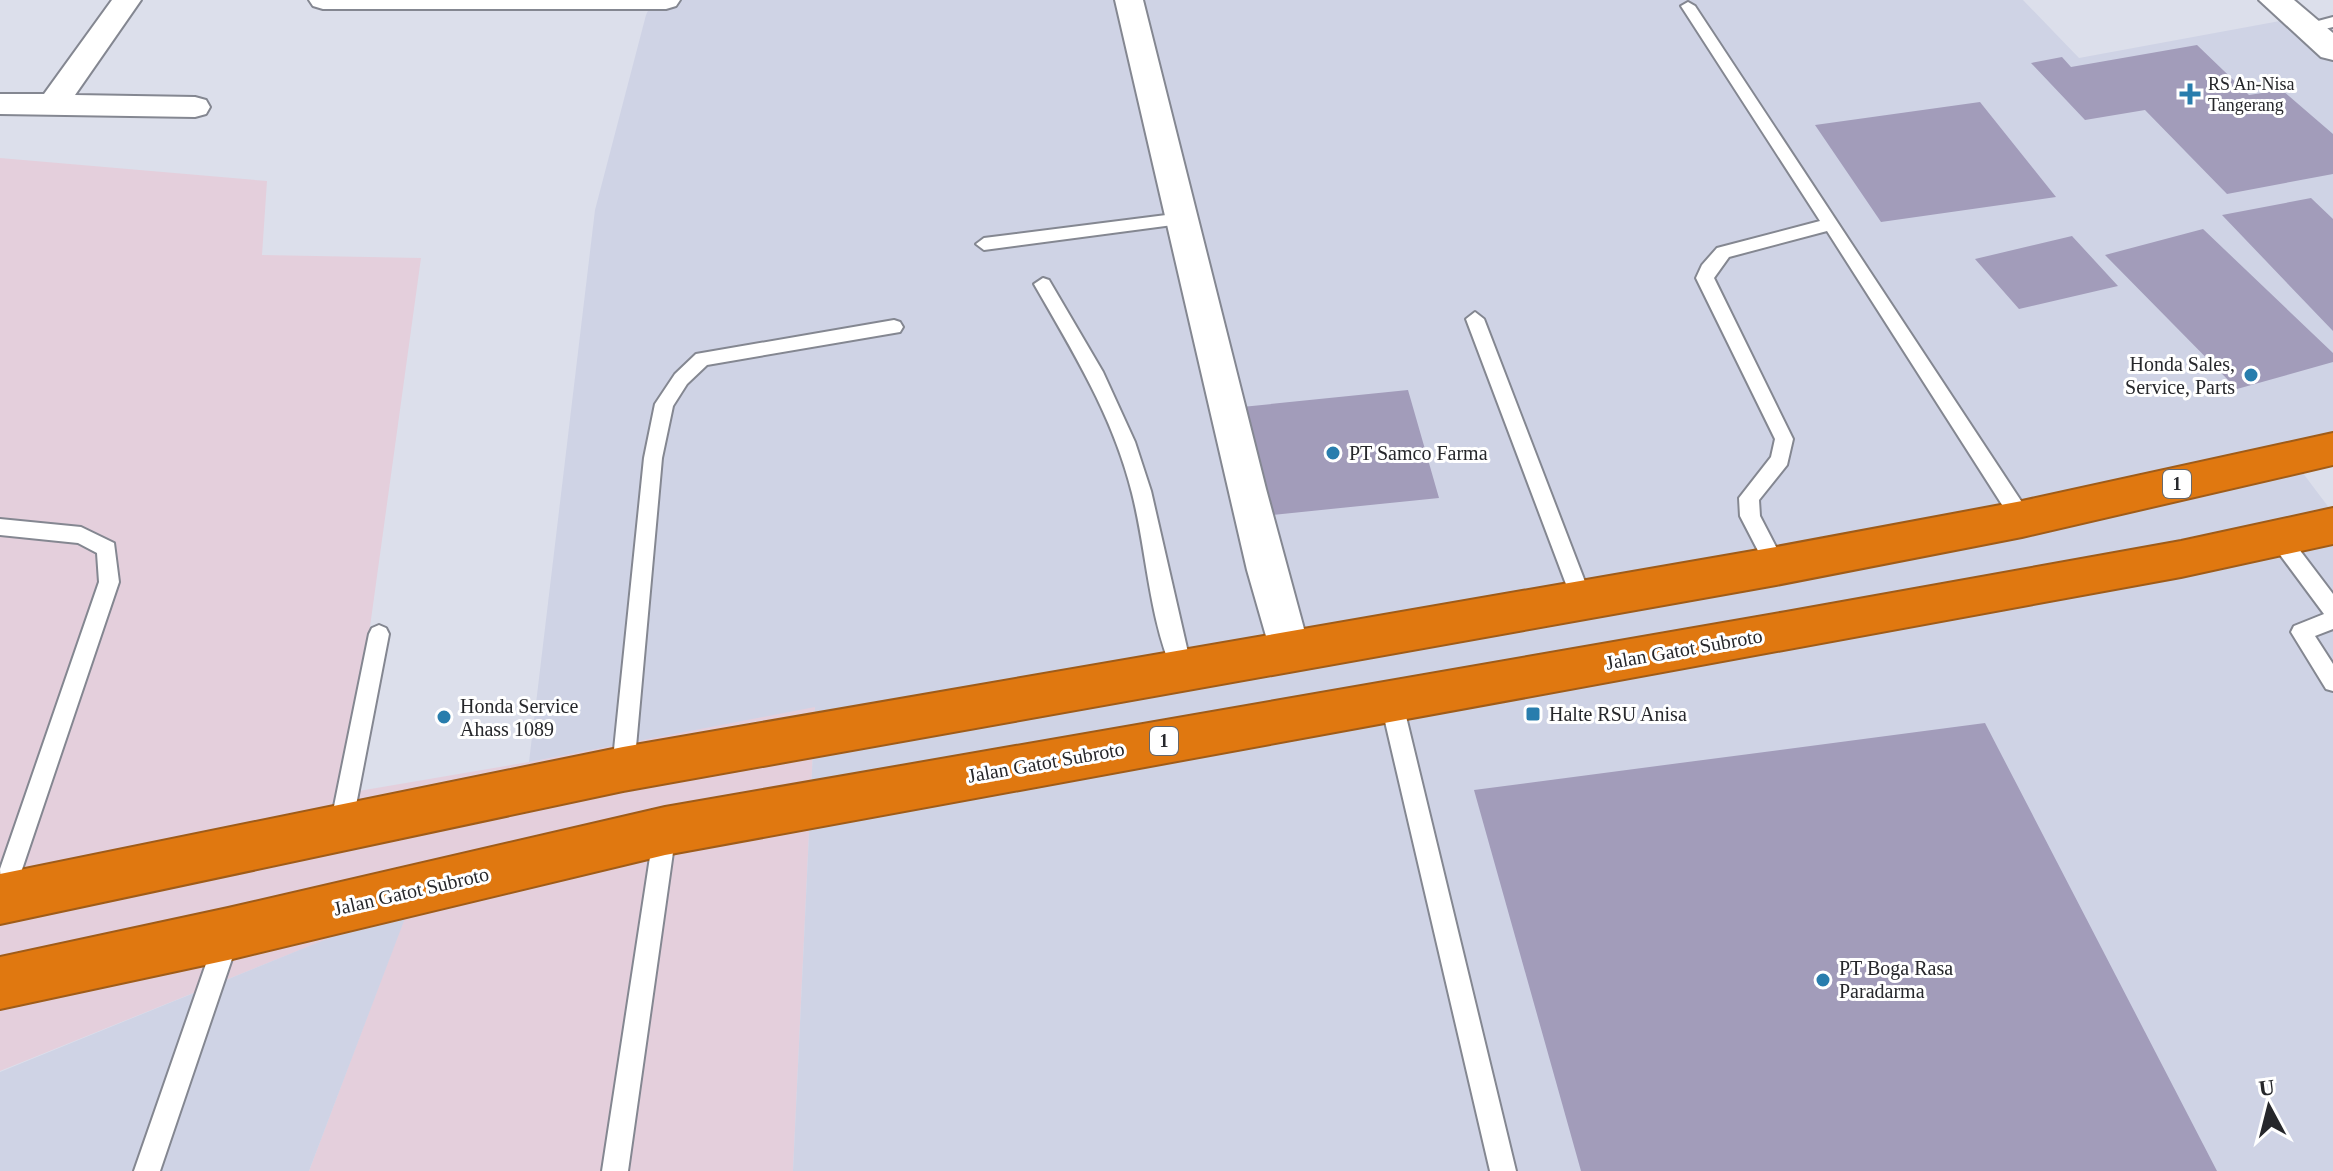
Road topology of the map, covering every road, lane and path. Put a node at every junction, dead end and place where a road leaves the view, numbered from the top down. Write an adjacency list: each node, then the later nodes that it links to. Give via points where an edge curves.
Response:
1 (127, 0): 11 (street)
2 (323, 0): 6 (street)
3 (666, 0): 6 (street)
4 (1129, 0): 13 (street)
5 (2275, 0): 8 (street)
6 (530, 1)
7 (1688, 6): 14 (lane)
8 (2320, 25): 9 (street)
9 (2333, 50)
10 (0, 104): 11 (street)
11 (52, 105): 12 (street)
12 (195, 107)
13 (1182, 219): 15 (lane); 29 (street)
14 (1831, 224): 20 (lane); 24 (lane, via 1723,252 1705,278 1784,439 1780,460 1749,498 1750,516)
15 (984, 244)
16 (1043, 284): 30 (lane, via 1090,360 1134,468)
17 (1475, 319): 25 (lane)
18 (894, 327): 33 (lane, via 702,359 664,404 653,458)
19 (2333, 449): 20 (highway, 1)
20 (2022, 519): 24 (highway, 1)
21 (2333, 526): 23 (highway, Jalan Gatot Subroto / 1)
22 (0, 527): 36 (lane, via 81,535 107,549 109,582)
23 (2279, 538): 26 (lane); 32 (highway, Jalan Gatot Subroto / 1)
24 (1776, 566): 25 (highway, 1)
25 (1582, 600): 29 (highway, 1)
26 (2333, 610)
27 (2333, 620): 31 (lane, via 2301,632)
28 (379, 634): 34 (lane)
29 (1289, 651): 30 (highway, 1)
30 (1182, 670): 33 (highway, 1)
31 (2333, 682)
32 (1391, 700): 35 (highway, Jalan Gatot Subroto / 1); 41 (lane)
33 (623, 769): 34 (highway, 1)
34 (341, 826): 36 (highway, 1)
35 (665, 831): 37 (highway, Jalan Gatot Subroto / 1); 40 (lane)
36 (0, 899)
37 (228, 934): 38 (highway, Jalan Gatot Subroto / 1); 39 (lane)
38 (0, 983)
39 (147, 1171)
40 (615, 1171)
41 (1503, 1171)

